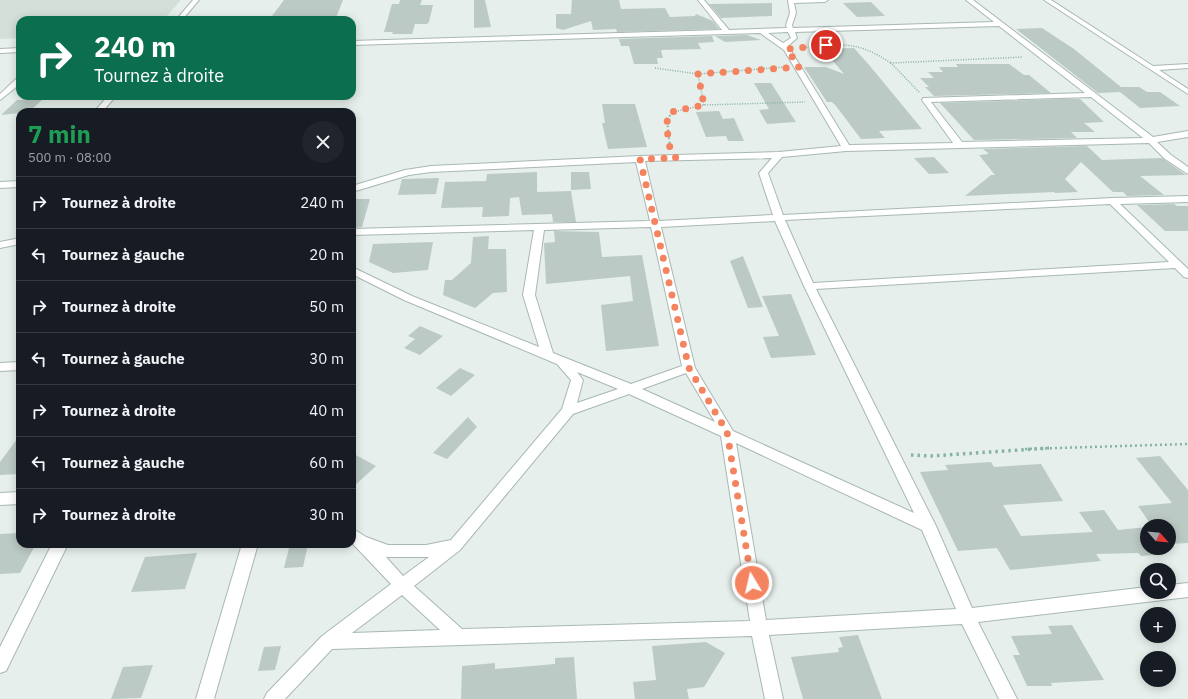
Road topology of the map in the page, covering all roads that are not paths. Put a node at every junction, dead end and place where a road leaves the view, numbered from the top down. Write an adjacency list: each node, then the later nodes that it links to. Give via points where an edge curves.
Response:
1 (196, 0): 7 (street)
2 (701, 0): 11 (street)
3 (825, 0): 6 (street)
4 (969, 0): 8 (street)
5 (1047, 0): 17 (street)
6 (792, 1): 9 (street)
7 (182, 16)
8 (1000, 24): 9 (street); 20 (street)
9 (790, 30): 10 (street); 13 (street, via 793,40)
10 (761, 31): 11 (street); 13 (street)
11 (727, 32): 12 (street)
12 (356, 43)
13 (785, 47): 27 (street)
14 (16, 50): 15 (street)
15 (0, 51)
16 (1188, 66): 17 (street)
17 (1151, 68): 19 (street)
18 (16, 84): 21 (street)
19 (1188, 92)
20 (1092, 95): 25 (street); 26 (street, via 926,100)
21 (0, 98)
22 (108, 100): 23 (street)
23 (102, 108)
24 (1188, 134): 25 (street)
25 (1151, 140): 26 (street); 30 (street)
26 (960, 145): 27 (street)
27 (846, 148): 28 (street)
28 (778, 155): 29 (street); 36 (street, via 763,173)
29 (640, 159): 33 (street, via 431,169 408,172); 37 (street)
30 (1188, 171)
31 (16, 184): 32 (street)
32 (0, 185)
33 (356, 188)
34 (1112, 200): 35 (street); 36 (street); 42 (street)
35 (1188, 200)
36 (779, 218): 37 (street); 45 (street)
37 (655, 224): 38 (street); 50 (street)
38 (538, 227): 39 (street); 46 (street, via 529,295)
39 (356, 232)
40 (16, 242): 41 (street)
41 (0, 245)
42 (1177, 265): 44 (street); 45 (street)
43 (356, 272): 46 (street, via 408,298)
44 (1188, 275)
45 (808, 286): 56 (street)
46 (546, 353): 47 (street)
47 (559, 358): 51 (street); 52 (street, via 576,380)
48 (16, 366): 49 (street)
49 (0, 367)
50 (689, 368): 51 (street); 53 (street)
51 (628, 388): 52 (street); 53 (street)
52 (568, 411): 58 (street)
53 (727, 432): 56 (street); 66 (street)
54 (16, 498): 55 (street)
55 (0, 499)
56 (928, 526): 65 (street)
57 (357, 538): 58 (street, via 387,551 426,551); 61 (street)
58 (455, 546): 61 (street)
59 (58, 548): 69 (street)
60 (249, 548): 70 (street)
61 (402, 585): 67 (street); 68 (street)
62 (1188, 590): 63 (street)
63 (1176, 591)
64 (1140, 595): 65 (street)
65 (966, 616): 66 (street); 73 (street)
66 (760, 628): 67 (street); 72 (street)
67 (459, 637): 68 (street)
68 (328, 641): 71 (street)
69 (0, 665)
70 (205, 699)
71 (273, 699)
72 (774, 699)
73 (1008, 699)

